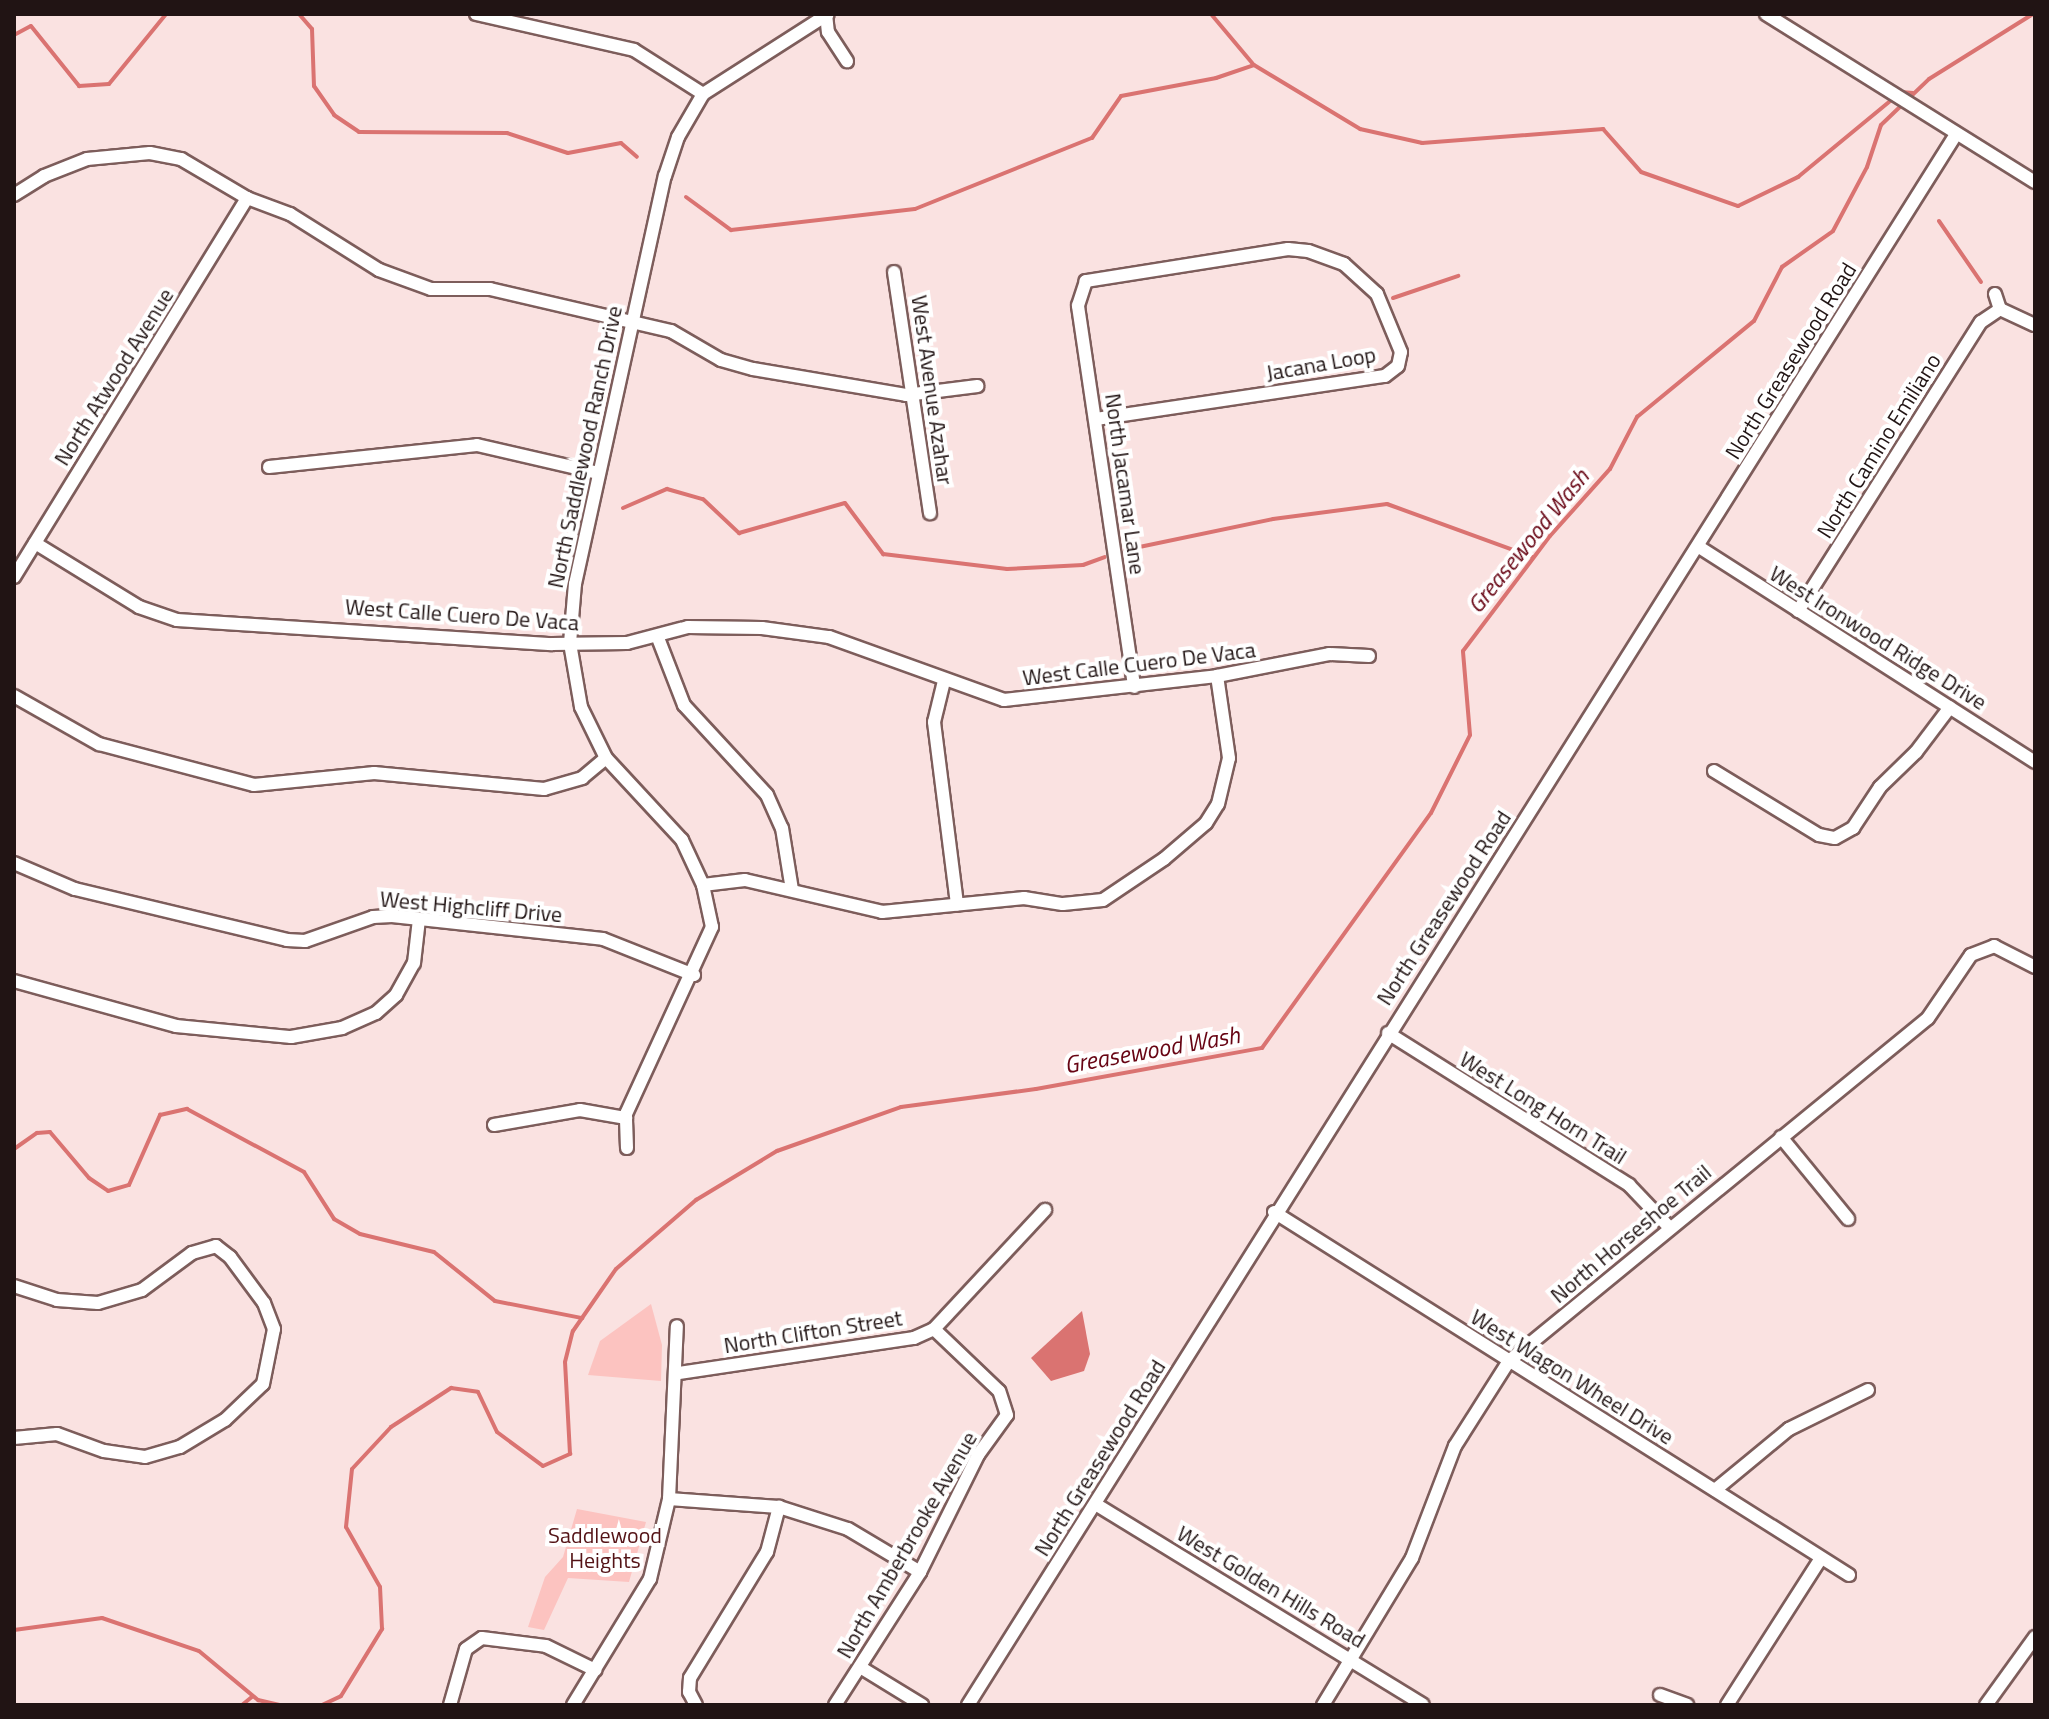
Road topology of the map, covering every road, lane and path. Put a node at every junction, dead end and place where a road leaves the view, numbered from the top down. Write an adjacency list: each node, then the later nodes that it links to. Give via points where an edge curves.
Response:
1 (476, 14): 5 (street, via 634,50)
2 (827, 14): 4 (street, via 828,32); 5 (street, North Saddlewood Ranch Drive)
3 (1766, 14): 6 (street)
4 (847, 61)
5 (703, 94): 14 (street, North Saddlewood Ranch Drive, via 678,137 665,176)
6 (1956, 134): 7 (street); 23 (street, North Greasewood Road)
7 (2035, 182)
8 (14, 195): 9 (street, via 87,159 150,153 181,159)
9 (247, 198): 14 (street, via 290,214 379,270 431,289 490,289); 22 (street, North Atwood Avenue)
10 (894, 272): 17 (street, West Avenue Azahar)
11 (1082, 287): 18 (street, North Jacamar Lane, via 1078,306); 18 (street, Jacana Loop, via 1100,275 1288,249 1308,251 1344,264 1377,294 1401,352 1402,369 1385,376)
12 (1995, 294): 13 (street)
13 (2000, 309): 15 (street); 25 (street, North Camino Emiliano, via 1981,322)
14 (631, 322): 17 (street, via 671,331 721,360 753,369); 20 (street, North Saddlewood Ranch Drive)
15 (2035, 325)
16 (977, 386): 17 (street)
17 (911, 395): 21 (street, West Avenue Azahar)
18 (1096, 419): 31 (street, North Jacamar Lane)
19 (269, 467): 20 (street, via 477,445)
20 (598, 473): 27 (street, North Saddlewood Ranch Drive, via 575,584)
21 (930, 513)
22 (35, 543): 24 (street, North Atwood Avenue); 27 (street, West Calle Cuero De Vaca, via 139,607 177,620)
23 (1699, 547): 25 (street, West Ironwood Ridge Drive); 45 (street, North Greasewood Road)
24 (14, 577)
25 (1798, 611): 33 (street, West Ironwood Ridge Drive)
26 (658, 638): 27 (street, West Calle Cuero De Vaca); 30 (street, West Calle Cuero De Vaca, via 688,627 762,628 829,637); 39 (street, via 684,705 767,795 782,828)
27 (570, 643): 34 (street, North Saddlewood Ranch Drive, via 581,707)
28 (1369, 656): 29 (street, West Calle Cuero De Vaca, via 1329,654)
29 (1217, 676): 31 (street, West Calle Cuero De Vaca); 40 (street, via 1229,776 1206,823 1128,888 1103,900 1063,904 1024,898)
30 (944, 681): 31 (street, West Calle Cuero De Vaca, via 1004,700); 40 (street, via 934,722)
31 (1134, 687)
32 (14, 696): 34 (street, via 99,744 254,785 374,773 544,789 582,778)
33 (1950, 707): 35 (street, West Ironwood Ridge Drive); 36 (street, via 1840,842 1819,835)
34 (606, 758): 38 (street, North Saddlewood Ranch Drive, via 682,840)
35 (2035, 762)
36 (1714, 771)
37 (14, 863): 41 (street, West Highcliff Drive, via 75,889 287,940 305,941 373,917)
38 (703, 885): 39 (street, via 745,880); 43 (street, North Saddlewood Ranch Drive, via 712,927)
39 (792, 890): 40 (street, via 882,912)
40 (957, 905)
41 (419, 919): 43 (street, West Highcliff Drive, via 603,939); 44 (street, via 414,963 396,995 376,1013 342,1028 291,1037 176,1026)
42 (2035, 967): 48 (street, North Horseshoe Trail, via 1987,943 1971,955 1928,1018)
43 (694, 975): 46 (street, North Saddlewood Ranch Drive)
44 (14, 981)
45 (1388, 1033): 51 (street, North Greasewood Road); 53 (street, West Long Horn Trail, via 1629,1185)
46 (626, 1118): 47 (street, via 580,1110); 49 (street, North Saddlewood Ranch Drive)
47 (494, 1125)
48 (1781, 1137): 52 (street); 53 (street, North Horseshoe Trail)
49 (627, 1148)
50 (1045, 1210): 56 (street, North Clifton Street)
51 (1274, 1212): 57 (street, West Wagon Wheel Drive); 63 (street, North Greasewood Road)
52 (1848, 1219)
53 (1669, 1227): 57 (street, North Horseshoe Trail)
54 (14, 1286): 60 (street, via 57,1300 98,1303 142,1290 217,1241 264,1303 274,1329 263,1384 225,1420 180,1447 145,1457 104,1451 57,1434)
55 (677, 1326): 58 (street)
56 (934, 1329): 58 (street, North Clifton Street, via 914,1338); 66 (street, North Amberbrooke Avenue, via 1011,1407 1003,1426 978,1455)
57 (1509, 1361): 61 (street, West Wagon Wheel Drive); 69 (street, North Horseshoe Trail, via 1455,1446 1412,1558)
58 (679, 1373): 62 (street)
59 (1868, 1390): 61 (street, via 1789,1429)
60 (14, 1438)
61 (1715, 1490): 65 (street, West Wagon Wheel Drive)
62 (669, 1499): 64 (street); 71 (street, via 650,1579)
63 (1097, 1505): 69 (street, West Golden Hills Road); 79 (street, North Greasewood Road)
64 (779, 1507): 66 (street, via 848,1529); 76 (street, via 767,1552 685,1690)
65 (1821, 1558): 67 (street, West Wagon Wheel Drive); 83 (street)
66 (920, 1572): 70 (street, North Amberbrooke Avenue)
67 (1849, 1575)
68 (2035, 1637): 73 (street)
69 (1352, 1659): 80 (street, North Horseshoe Trail); 81 (street, West Golden Hills Road)
70 (860, 1667): 77 (street, North Amberbrooke Avenue); 78 (street)
71 (595, 1670): 74 (street, via 546,1646 471,1636); 75 (street)
72 (1660, 1695): 82 (street)
73 (1988, 1701): 84 (street)
74 (450, 1705)
75 (573, 1705)
76 (696, 1705)
77 (835, 1705)
78 (922, 1705)
79 (968, 1705)
80 (1323, 1705)
81 (1423, 1705)
82 (1687, 1705)
83 (1727, 1705)
84 (2003, 1705)

